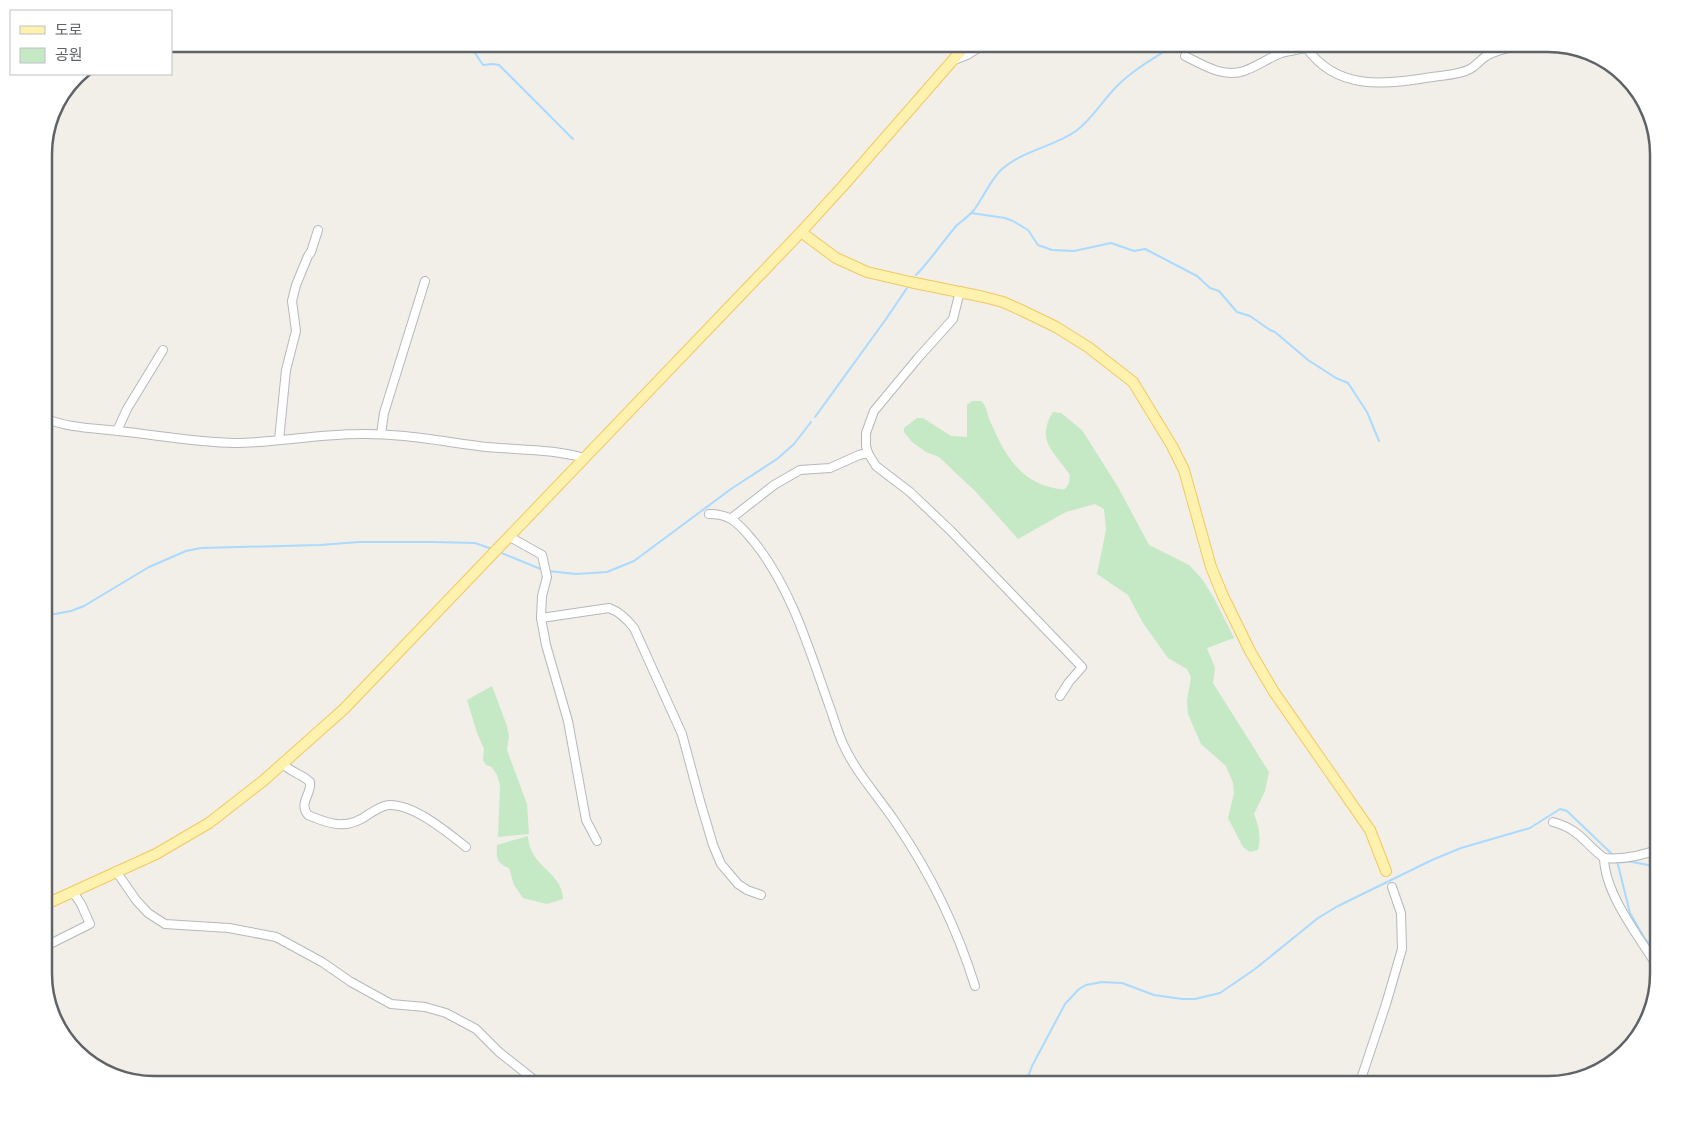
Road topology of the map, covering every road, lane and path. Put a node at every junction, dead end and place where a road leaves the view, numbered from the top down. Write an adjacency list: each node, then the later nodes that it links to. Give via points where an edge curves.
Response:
1 (960, 52): 7 (main road)
2 (971, 52): 7 (street)
3 (1287, 52): 6 (street, via 1238,73 1222,72)
4 (1311, 52): 5 (street, via 1316,60 1332,72 1364,83 1461,72)
5 (1499, 52)
6 (1185, 56)
7 (954, 60): 9 (main road)
8 (318, 230): 16 (street, via 293,295 296,331 286,370)
9 (801, 232): 11 (main road, via 836,258 867,272); 18 (main road)
10 (425, 281): 15 (street, via 384,412)
11 (960, 291): 17 (street, via 953,319 874,411 866,433); 31 (main road, via 1003,302 1056,327 1102,356 1136,386 1184,470 1211,567 1251,653 1274,692 1370,830)
12 (163, 350): 14 (street)
13 (53, 421): 14 (street, via 87,429)
14 (117, 431): 16 (street, via 227,442)
15 (381, 434): 16 (street); 18 (street)
16 (279, 440)
17 (868, 453): 20 (street, via 830,468 800,470); 23 (street, via 876,466 910,492 950,530 1082,667)
18 (584, 458): 21 (main road)
19 (709, 514): 20 (street)
20 (730, 518): 38 (street, via 763,554 785,590 843,744 922,864 960,942)
21 (507, 540): 22 (street, via 542,555 547,577); 24 (main road, via 372,682)
22 (541, 618): 26 (street, via 568,721 586,820); 34 (street, via 609,608 626,617 682,734 721,864 738,884)
23 (1060, 696)
24 (283, 764): 27 (street, via 310,782 304,803 308,816 332,824 352,824 382,806 400,806 432,822); 30 (main road, via 239,801 188,836)
25 (1553, 822): 29 (street, via 1579,834)
26 (598, 841)
27 (466, 847)
28 (1650, 852): 29 (street, via 1629,858)
29 (1604, 858): 37 (street, via 1608,882 1616,900)
30 (116, 871): 33 (main road); 39 (street, via 148,913 166,924 228,928 276,937 377,998 391,1004 438,1010 476,1030)
31 (1386, 871)
32 (1392, 886): 40 (street, via 1401,913 1402,949)
33 (72, 892): 35 (main road); 36 (street, via 90,924)
34 (761, 895)
35 (53, 901)
36 (53, 942)
37 (1650, 955)
38 (975, 986)
39 (525, 1076)
40 (1362, 1076)

